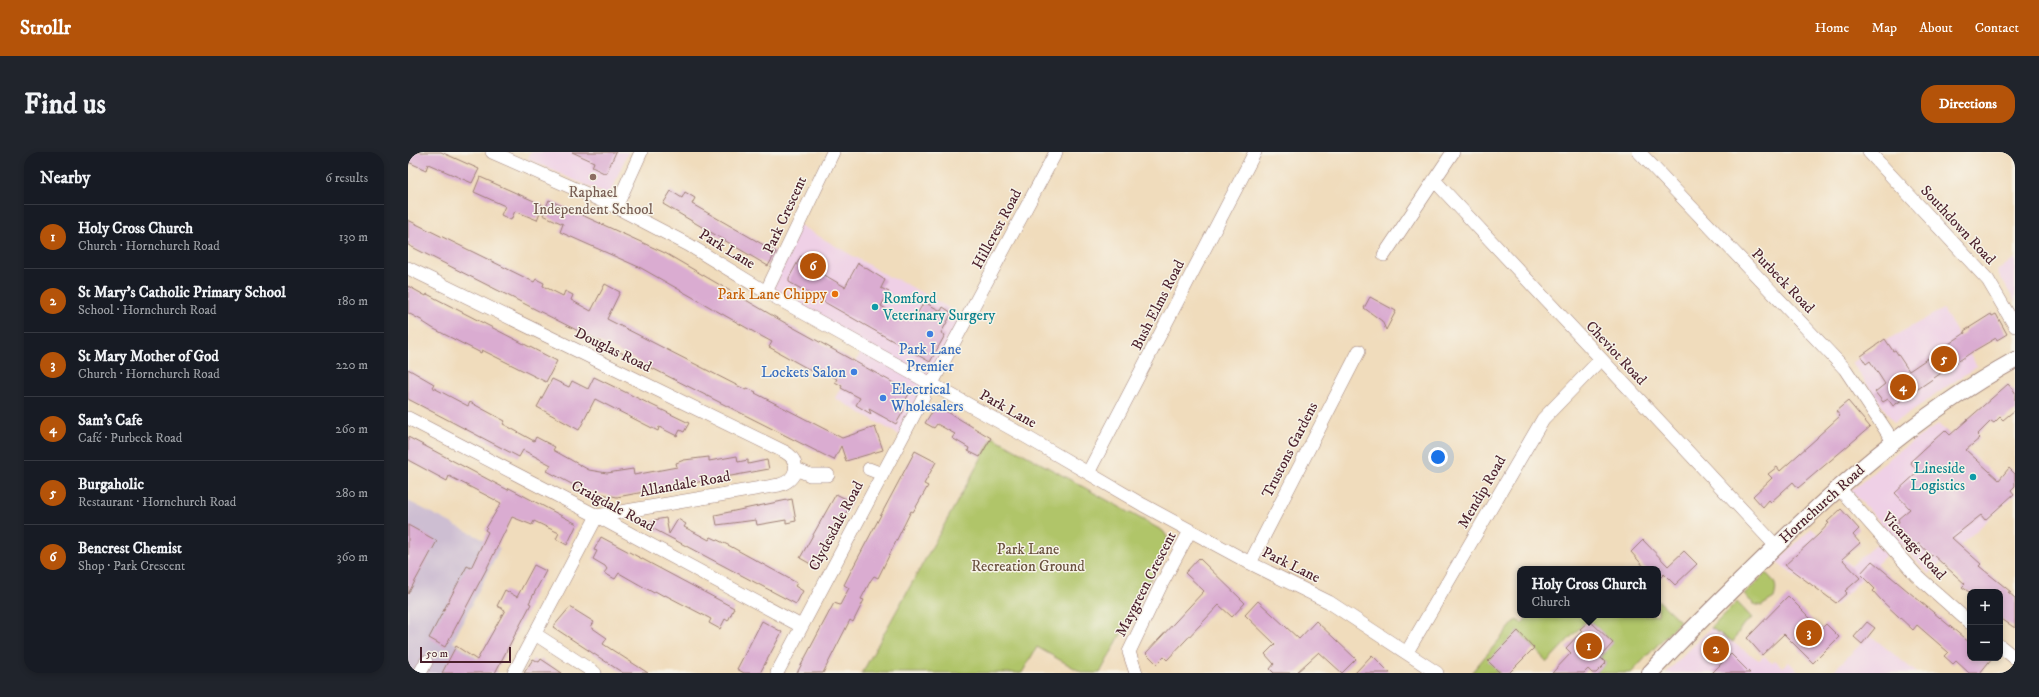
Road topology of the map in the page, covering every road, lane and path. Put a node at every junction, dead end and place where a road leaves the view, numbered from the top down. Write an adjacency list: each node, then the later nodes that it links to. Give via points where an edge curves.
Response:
1 (492, 152): 9 (street, Park Lane)
2 (641, 152): 11 (street)
3 (833, 152): 14 (street, Park Crescent)
4 (1056, 152): 19 (street, Hillcrest Road)
5 (1256, 152): 24 (street, Bush Elms Road)
6 (1453, 152): 10 (street)
7 (1639, 152): 21 (street, Purbeck Road, via 1845,369)
8 (1869, 152): 15 (street, Southdown Road, via 1988,280)
9 (520, 158): 11 (street, Park Lane)
10 (1434, 180): 12 (street); 17 (street, Cheviot Road)
11 (616, 207): 14 (street, Park Lane, via 689,244)
12 (1384, 255)
13 (408, 268): 22 (street, Douglas Road, via 785,452 794,460)
14 (766, 292): 19 (street, Park Lane)
15 (2015, 326)
16 (1359, 351): 31 (street, Trustons Gardens)
17 (1600, 360): 30 (street, Cheviot Road); 36 (street, Mendip Road, via 1544,419)
18 (2015, 360): 21 (main road, Hornchurch Road, via 1992,372)
19 (928, 390): 24 (street, Park Lane); 25 (street, Clydesdale Road)
20 (408, 418): 28 (street, Craigdale Road)
21 (1893, 441): 27 (main road, Hornchurch Road)
22 (796, 469): 26 (street, via 810,475); 28 (street, Allandale Road, via 791,479 779,485)
23 (869, 469): 25 (street)
24 (1088, 473): 29 (street, Park Lane)
25 (882, 474): 33 (street, Clydesdale Road)
26 (828, 476)
27 (1838, 487): 30 (main road, Hornchurch Road); 32 (street, Vicarage Road, via 1916,575)
28 (597, 516): 33 (street, Craigdale Road); 34 (street)
29 (1190, 531): 31 (street, Park Lane); 41 (street, Maygreen Crescent, via 1129,652)
30 (1776, 546): 43 (main road, Hornchurch Road)
31 (1250, 563): 36 (street, Park Lane, via 1329,602)
32 (1967, 619)
33 (801, 626): 40 (street, Clydesdale Road)
34 (535, 634): 38 (street); 39 (street)
35 (2003, 648): 37 (street)
36 (1407, 652): 42 (street, Park Lane)
37 (2015, 658)
38 (514, 673)
39 (595, 673)
40 (777, 673)
41 (1136, 673)
42 (1437, 673)
43 (1650, 673)

